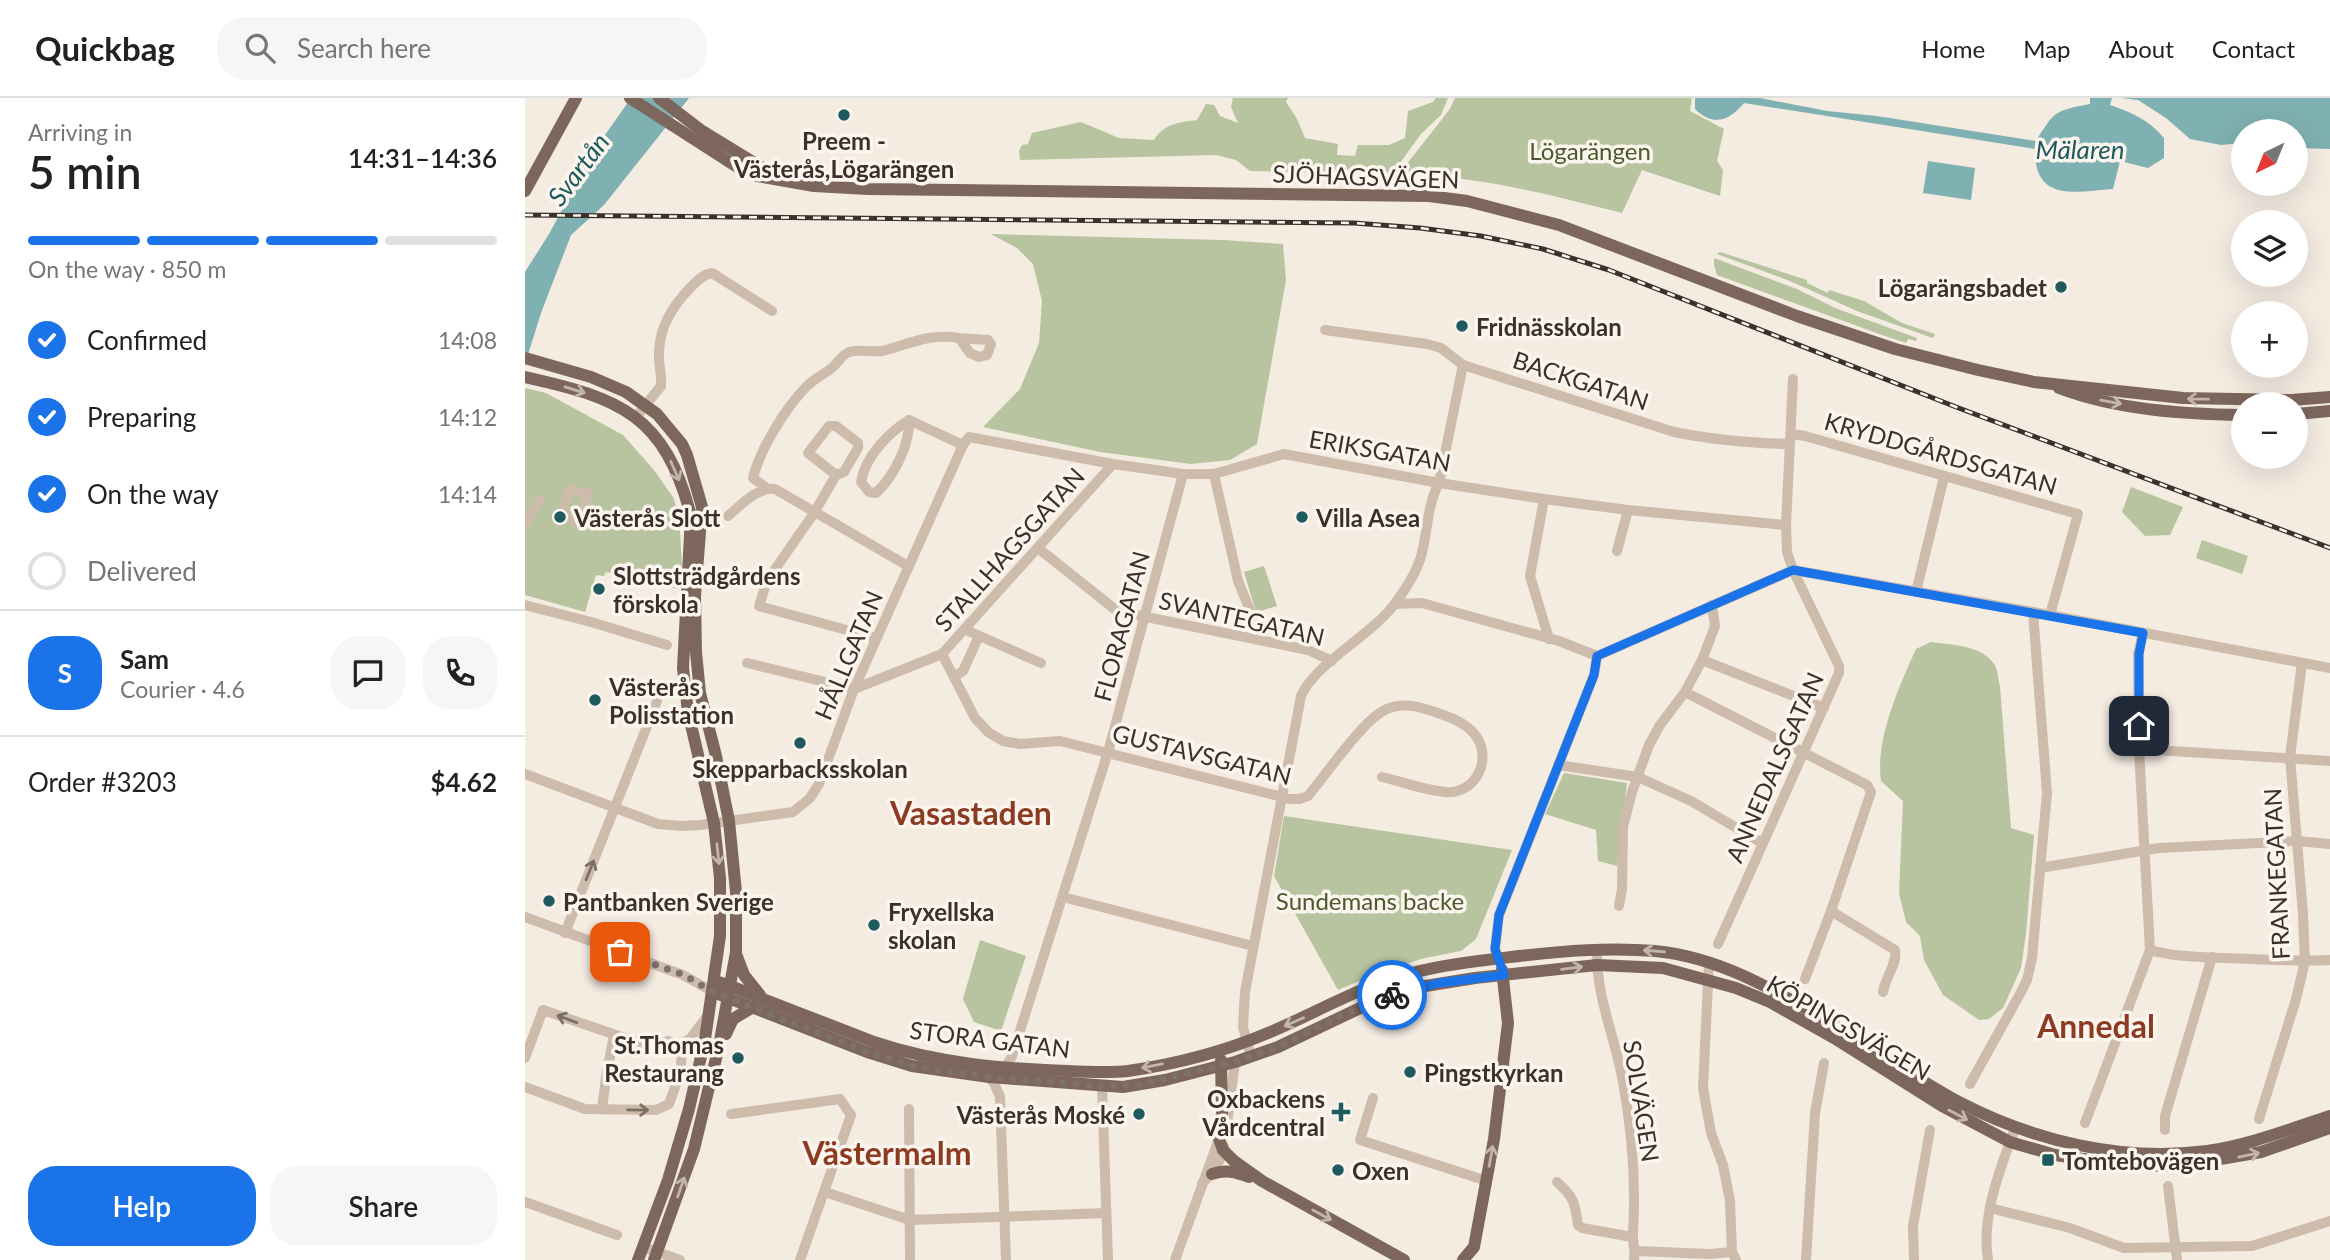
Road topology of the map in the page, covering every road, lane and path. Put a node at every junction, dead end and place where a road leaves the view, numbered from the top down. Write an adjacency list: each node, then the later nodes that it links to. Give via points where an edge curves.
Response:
1 (573, 98): 7 (main road)
2 (630, 98): 5 (main road)
3 (647, 98): 5 (main road)
4 (659, 98): 5 (main road)
5 (676, 118): 6 (main road); 6 (main road, SJÖHAGSVÄGEN, via 742,170)
6 (782, 180): 15 (main road, SJÖHAGSVÄGEN, via 868,189 1429,196 1467,201 1559,225 1895,349)
7 (525, 191)
8 (772, 311): 20 (street, via 720,276 707,273 667,318 659,353 661,386)
9 (1325, 330): 12 (street, BACKGATAN, via 1427,344 1441,348)
10 (959, 338): 35 (street, via 924,338 886,350 846,353 807,386 776,428 753,478)
11 (529, 359): 20 (main road, via 591,377)
12 (1463, 365): 27 (street, BACKGATAN, via 1674,432 1746,443); 34 (street)
13 (525, 377): 25 (main road, one-way to 25, via 599,397)
14 (1793, 379): 27 (street, ANNEDALSGATAN)
15 (2046, 383): 18 (main road, SJÖHAGSVÄGEN, one-way to 15); 24 (main road, SJÖHAGSVÄGEN, one-way to 24, via 2084,398 2125,405)
16 (2330, 397): 17 (main road, SJÖHAGSVÄGEN)
17 (2308, 399)
18 (2231, 401)
19 (2330, 404): 21 (main road)
20 (644, 405): 25 (street); 85 (main road, via 682,444 702,507 695,596 698,677)
21 (2308, 405)
22 (2330, 411): 23 (main road)
23 (2308, 413)
24 (2231, 414)
25 (636, 416): 86 (main road, one-way to 86, via 671,461 691,516 683,668 688,712)
26 (909, 420): 26 (street, via 897,464 883,487 869,492 861,482 868,464 896,428); 28 (street, ERIKSGATAN)
27 (1791, 439): 33 (street, KRYDDGÅRDSGATAN, via 1805,436); 42 (street, ANNEDALSGATAN)
28 (966, 441): 29 (street, ERIKSGATAN); 45 (street, HÅLLGATAN)
29 (1113, 464): 30 (street, ERIKSGATAN); 43 (street, STALLHAGSGATAN)
30 (1183, 474): 31 (street, ERIKSGATAN); 53 (street, FLORAGATAN)
31 (1214, 474): 34 (street, ERIKSGATAN, via 1284,454); 58 (street, via 1238,581 1256,625)
32 (836, 475): 32 (street, via 808,453 829,425 858,443 844,472); 39 (street)
33 (1944, 477): 47 (street); 52 (street, KRYDDGÅRDSGATAN, via 2078,514)
34 (1439, 483): 36 (street, ERIKSGATAN); 48 (street, via 1420,560)
35 (768, 489): 39 (street); 40 (street)
36 (1544, 499): 38 (street, ERIKSGATAN); 59 (street, via 1530,576)
37 (540, 500): 41 (street)
38 (1628, 510): 42 (street, ERIKSGATAN); 44 (street)
39 (814, 513): 45 (street); 57 (street, via 767,581 759,606)
40 (728, 516)
41 (525, 523)
42 (1786, 525): 46 (street, ANNEDALSGATAN)
43 (1038, 548): 53 (street, SVANTEGATAN, via 1117,611); 54 (street, STALLHAGSGATAN)
44 (1617, 551)
45 (908, 566): 57 (street, HÅLLGATAN)
46 (1793, 570): 47 (street); 50 (street); 73 (street, ANNEDALSGATAN, via 1839,666)
47 (1916, 592): 51 (street)
48 (1395, 604): 59 (street, via 1422,603); 64 (street)
49 (525, 605): 60 (street)
50 (1712, 605): 62 (street); 63 (street, via 1715,626)
51 (2032, 612): 52 (street); 91 (street, via 2047,793)
52 (2050, 615): 55 (street)
53 (1145, 616): 58 (street, SVANTEGATAN); 75 (street, FLORAGATAN)
54 (966, 630): 56 (street); 61 (street, STALLHAGSGATAN)
55 (2143, 633): 67 (street); 74 (street)
56 (979, 636): 66 (street); 69 (street, via 963,671)
57 (876, 638): 70 (street, HÅLLGATAN)
58 (1255, 639): 64 (street, SVANTEGATAN, via 1308,650)
59 (1549, 639): 62 (street)
60 (667, 645)
61 (942, 654): 69 (street, GUSTAVSGATAN); 70 (street, STALLHAGSGATAN)
62 (1597, 656): 79 (street)
63 (1702, 660): 71 (street); 73 (street)
64 (1332, 661): 83 (street, via 1301,696)
65 (747, 663): 70 (street)
66 (1041, 663)
67 (2302, 663): 68 (street); 77 (street, FRANKEGATAN)
68 (2330, 668)
69 (955, 676): 75 (street, GUSTAVSGATAN, via 975,718 1003,741 1060,741)
70 (854, 689): 85 (street, HÅLLGATAN, via 810,798 793,812)
71 (1685, 692): 76 (street); 82 (street, via 1660,725)
72 (657, 701): 84 (street)
73 (1824, 708): 76 (street, ANNEDALSGATAN)
74 (2139, 750): 77 (street); 90 (street)
75 (1108, 752): 83 (street, GUSTAVSGATAN); 92 (street, FLORAGATAN)
76 (1805, 754): 88 (street, ANNEDALSGATAN); 94 (street, via 1867,785 1871,792)
77 (2290, 757): 78 (street); 87 (street, FRANKEGATAN)
78 (2330, 761)
79 (1559, 765): 82 (street); 103 (street, via 1499,915)
80 (525, 774): 84 (street, HÅLLGATAN)
81 (1382, 776): 83 (street, GUSTAVSGATAN, via 1458,791 1473,783 1480,772 1481,746 1469,729 1447,716 1402,705 1387,709 1363,728 1308,796)
82 (1637, 777): 88 (street, via 1691,801); 93 (street, via 1623,827)
83 (1281, 798): 98 (street)
84 (615, 807): 86 (street, HÅLLGATAN, via 658,824); 96 (street, one-way to 84)
85 (729, 821): 86 (street, HÅLLGATAN); 101 (main road)
86 (714, 823): 111 (main road, one-way to 111, via 721,920 725,923)
87 (2297, 841): 89 (street); 90 (street); 105 (street, FRANKEGATAN)
88 (1762, 843): 97 (street, ANNEDALSGATAN)
89 (2330, 844)
90 (2145, 850): 91 (street); 100 (street)
91 (2040, 868): 127 (street, via 2027,980)
92 (1063, 897): 98 (street); 124 (street, FLORAGATAN)
93 (1619, 906)
94 (1831, 912): 110 (street); 112 (street, via 1895,950)
95 (525, 918): 96 (street, STORA GATAN)
96 (565, 933): 111 (street, STORA GATAN)
97 (1719, 944)
98 (1254, 946): 116 (street, via 1245,992)
99 (1597, 950): 103 (main road, KÖPINGSVÄGEN); 106 (main road, KÖPINGSVÄGEN, one-way to 99, via 1658,951); 107 (street, SOLVÄGEN)
100 (2150, 950): 102 (street); 136 (street)
101 (736, 952): 111 (main road); 113 (main road)
102 (2212, 957): 105 (street); 140 (street, via 2165,1116)
103 (1498, 958): 108 (main road); 116 (main road, KÖPINGSVÄGEN, one-way to 116, via 1406,974)
104 (2330, 960): 105 (street)
105 (2305, 961): 135 (street, FRANKEGATAN)
106 (1709, 962): 109 (street); 138 (main road, KÖPINGSVÄGEN, via 1770,988 1955,1100)
107 (1597, 965): 108 (main road, KÖPINGSVÄGEN, one-way to 107); 109 (main road, KÖPINGSVÄGEN, via 1663,968); 157 (street, SOLVÄGEN, via 1624,1091 1634,1186)
108 (1504, 975): 120 (main road, KÖPINGSVÄGEN, via 1397,993); 145 (main road, one-way to 108, via 1508,1023)
109 (1708, 979): 141 (main road, KÖPINGSVÄGEN, one-way to 141, via 1795,1015 1942,1107); 164 (street, via 1704,1102 1723,1165)
110 (1805, 979)
111 (722, 988): 113 (main road, STORA GATAN); 114 (main road); 118 (main road)
112 (1884, 992)
113 (757, 1002): 118 (main road, via 733,1019); 124 (main road, STORA GATAN, via 911,1052); 126 (main road, STORA GATAN, via 875,1055 912,1066)
114 (708, 1015): 117 (street, via 689,1040); 158 (main road, via 686,1120)
115 (614, 1035): 117 (street, via 655,1047 668,1041); 121 (street, one-way to 121, via 543,1010); 132 (street)
116 (1245, 1042): 119 (main road, KÖPINGSVÄGEN); 120 (street)
117 (678, 1045): 132 (street, one-way to 117, via 656,1110 669,1104 682,1057)
118 (719, 1046): 161 (main road, one-way to 118, via 694,1149)
119 (1225, 1050): 123 (main road); 124 (main road, STORA GATAN, one-way to 124, via 1126,1071)
120 (1251, 1057): 123 (main road, KÖPINGSVÄGEN)
121 (525, 1058)
122 (1824, 1063): 175 (street, via 1815,1114)
123 (1229, 1064): 125 (main road, STORA GATAN); 130 (main road); 142 (street)
124 (1006, 1067)
125 (1185, 1076): 128 (main road, STORA GATAN); 130 (main road, via 1210,1081)
126 (989, 1077): 128 (main road, STORA GATAN); 153 (street, via 1000,1097)
127 (1970, 1084)
128 (1102, 1086): 152 (street)
129 (525, 1087): 132 (street, via 585,1109)
130 (1221, 1096): 142 (main road)
131 (1373, 1098): 145 (street, via 1360,1140)
132 (602, 1109)
133 (909, 1109): 154 (street)
134 (731, 1114): 149 (street, via 840,1099 851,1115)
135 (2259, 1119)
136 (2085, 1123)
137 (2329, 1125): 138 (main road, KÖPINGSVÄGEN, via 2221,1148 2164,1154 2111,1151); 141 (main road, KÖPINGSVÄGEN, one-way to 137, via 2090,1161 2164,1166 2261,1152)
138 (2015, 1128): 141 (street)
139 (1930, 1130): 176 (street, via 1913,1226)
140 (2165, 1130)
141 (2010, 1142): 151 (street)
142 (1221, 1144): 143 (street); 144 (main road); 147 (street)
143 (1212, 1174): 144 (main road, via 1236,1172); 147 (street)
144 (1262, 1181): 162 (main road, one-way to 162)
145 (1487, 1181): 159 (main road)
146 (1557, 1182): 157 (street, via 1573,1200 1578,1225)
147 (1202, 1183): 171 (street)
148 (2168, 1186): 160 (street)
149 (825, 1192): 154 (street); 167 (street)
150 (525, 1202): 156 (street)
151 (1990, 1208): 160 (street, via 2070,1228 2113,1246); 177 (street, via 1985,1241)
152 (1106, 1213): 153 (street); 170 (street)
153 (1004, 1216): 154 (street); 169 (street)
154 (910, 1220): 168 (street)
155 (2330, 1221): 160 (street, via 2252,1246)
156 (617, 1235)
157 (1632, 1237): 163 (street, SOLVÄGEN)
158 (643, 1247): 161 (street); 165 (main road)
159 (1474, 1247): 173 (main road); 174 (main road)
160 (2175, 1248): 178 (street)
161 (656, 1256): 166 (street)
162 (1384, 1256): 172 (main road)
163 (1635, 1256): 164 (street)
164 (1734, 1256)
165 (638, 1260)
166 (680, 1260)
167 (800, 1260)
168 (910, 1260)
169 (1006, 1260)
170 (1108, 1260)
171 (1175, 1260)
172 (1404, 1260)
173 (1463, 1260)
174 (1478, 1260)
175 (1805, 1260)
176 (1913, 1260)
177 (1988, 1260)
178 (2177, 1260)

